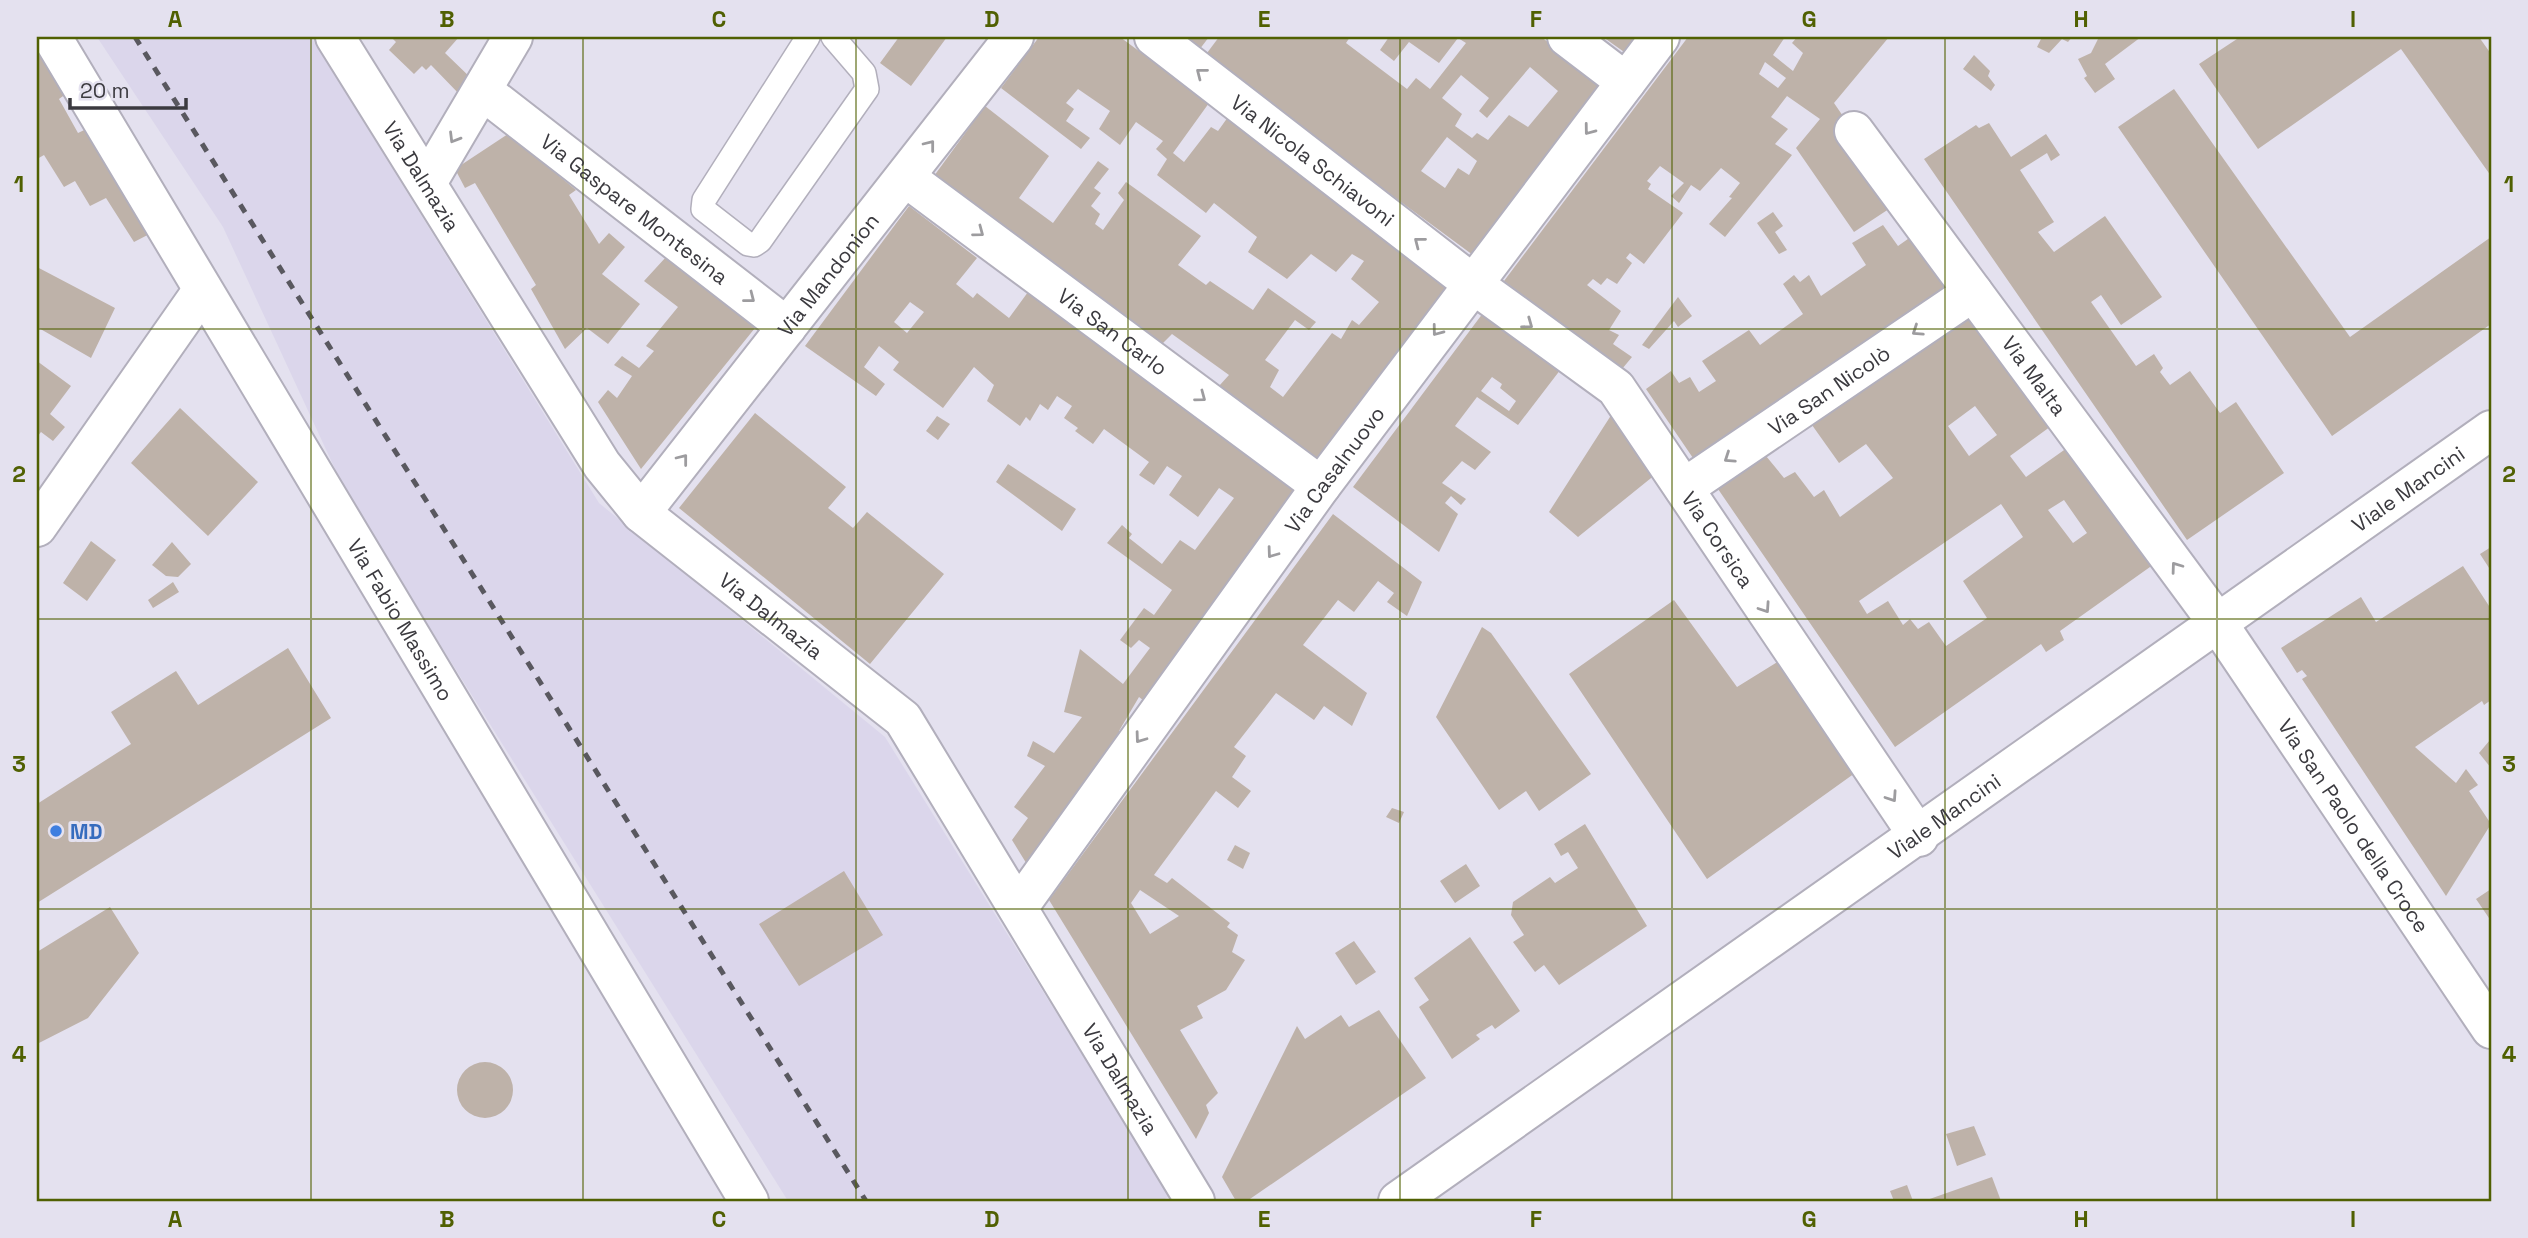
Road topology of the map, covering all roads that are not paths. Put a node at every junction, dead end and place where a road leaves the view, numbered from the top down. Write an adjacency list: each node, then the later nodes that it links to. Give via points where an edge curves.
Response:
1 (52, 37): 16 (street, Via Fabio Massimo)
2 (335, 37): 14 (street, Via Dalmazia)
3 (513, 37): 11 (street)
4 (808, 37): 5 (lane, via 704,200 703,209 754,245 867,89 864,73)
5 (833, 37)
6 (1014, 37): 13 (street, Via Mandonion, one-way to 6)
7 (1154, 37): 15 (street, Via Nicola Schiavoni, one-way to 7)
8 (1567, 37): 10 (street)
9 (1660, 37): 10 (street, Via Casalnuovo)
10 (1626, 82): 15 (street, Via Casalnuovo, one-way to 15)
11 (483, 91): 14 (street, one-way to 14); 18 (street, Via Gaspare Montesina, one-way to 18)
12 (1854, 131): 17 (street, Via Malta)
13 (905, 177): 18 (street, Via Mandonion); 20 (street, Via San Carlo, one-way to 20)
14 (427, 183): 22 (street, Via Dalmazia, via 602,465)
15 (1473, 284): 20 (street, Via Casalnuovo, one-way to 20); 21 (street, Via Corsica, one-way to 21, via 1616,388)
16 (202, 291): 23 (street); 28 (street, Via Fabio Massimo)
17 (1973, 292): 21 (street, Via San Nicolò, one-way to 21); 24 (street, Via Malta, one-way to 17)
18 (787, 327): 22 (street, Via Mandonion, one-way to 18)
19 (2491, 430): 24 (street, Viale Mancini)
20 (1321, 486): 26 (street, Via Casalnuovo, one-way to 26)
21 (1684, 488): 25 (street, Via Corsica, one-way to 25)
22 (641, 513): 26 (street, Via Dalmazia, via 903,719)
23 (37, 527)
24 (2217, 622): 25 (street, Viale Mancini); 27 (street, Via San Paolo della Croce)
25 (1919, 837): 30 (street, Viale Mancini)
26 (1018, 908): 29 (street, Via Dalmazia)
27 (2491, 1029)
28 (748, 1201)
29 (1195, 1201)
30 (1398, 1201)

